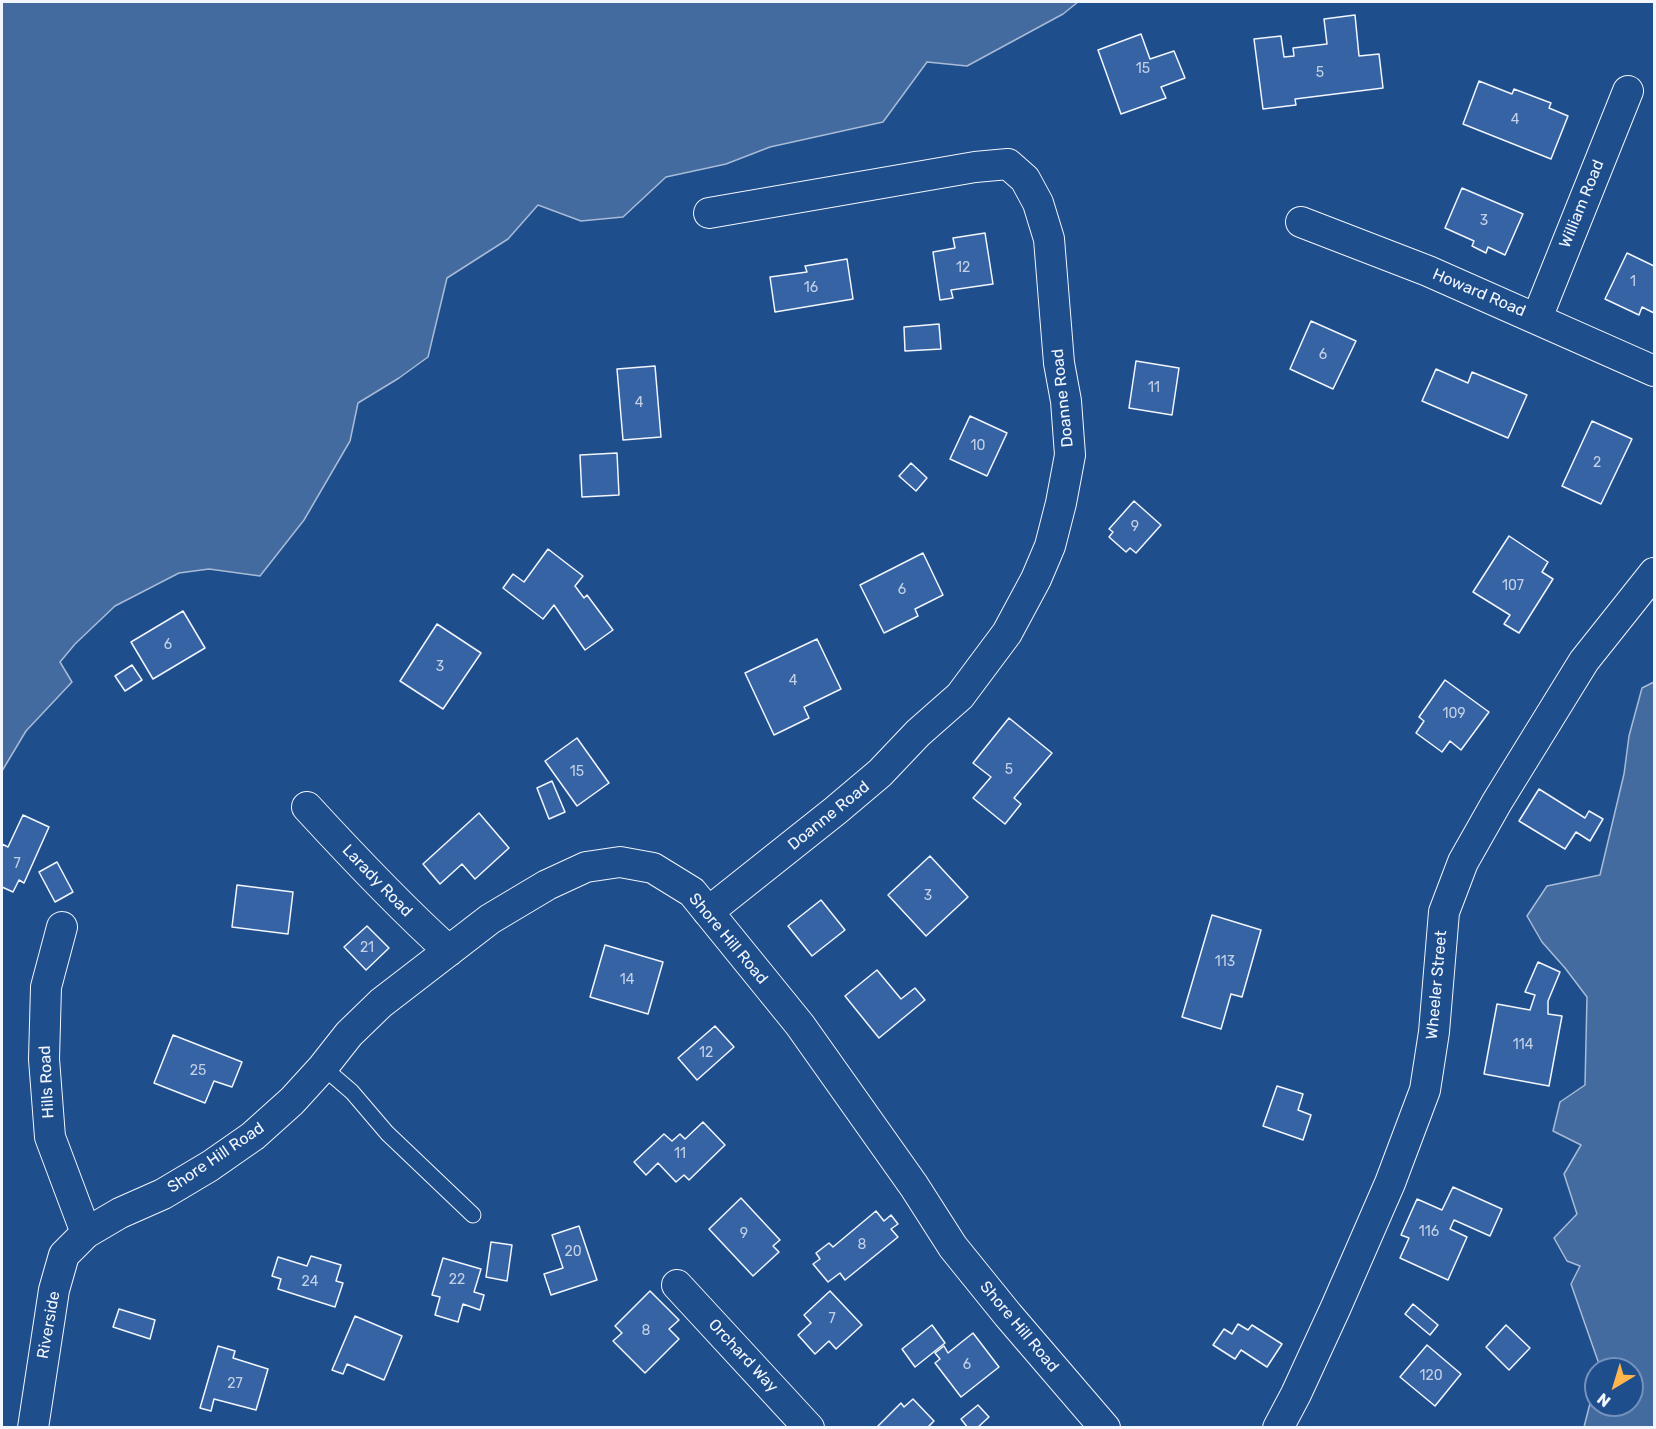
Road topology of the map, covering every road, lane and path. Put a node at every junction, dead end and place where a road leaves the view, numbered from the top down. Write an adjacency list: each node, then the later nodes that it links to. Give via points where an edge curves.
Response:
1 (1628, 91): 4 (street, William Road)
2 (709, 213): 8 (street, Doanne Road, via 1008,164 1025,179 1038,203 1049,239 1070,455 1050,546 1036,579 1007,633 960,696 862,789)
3 (1301, 222): 4 (street, Howard Road)
4 (1536, 318): 5 (street, Howard Road)
5 (1654, 371)
6 (1654, 573): 18 (street, Wheeler Street, via 1584,661 1463,862 1444,912 1425,1090 1390,1183)
7 (308, 807): 10 (street, Larady Road)
8 (708, 912): 10 (street, Shore Hill Road, via 692,892 653,868 620,862 586,867 490,919); 17 (street, Shore Hill Road, via 800,1025 953,1246)
9 (62, 927): 13 (street, Hills Road, via 46,987 44,1059 50,1137)
10 (449, 951): 11 (street, Shore Hill Road, via 381,1003)
11 (323, 1067): 12 (lane); 13 (street, Shore Hill Road, via 245,1142 163,1194)
12 (473, 1215)
13 (87, 1233): 15 (street, Riverside, via 64,1255 54,1290)
14 (677, 1285): 16 (street, Orchard Way)
15 (33, 1428)
16 (809, 1428)
17 (1105, 1428)
18 (1278, 1428)

